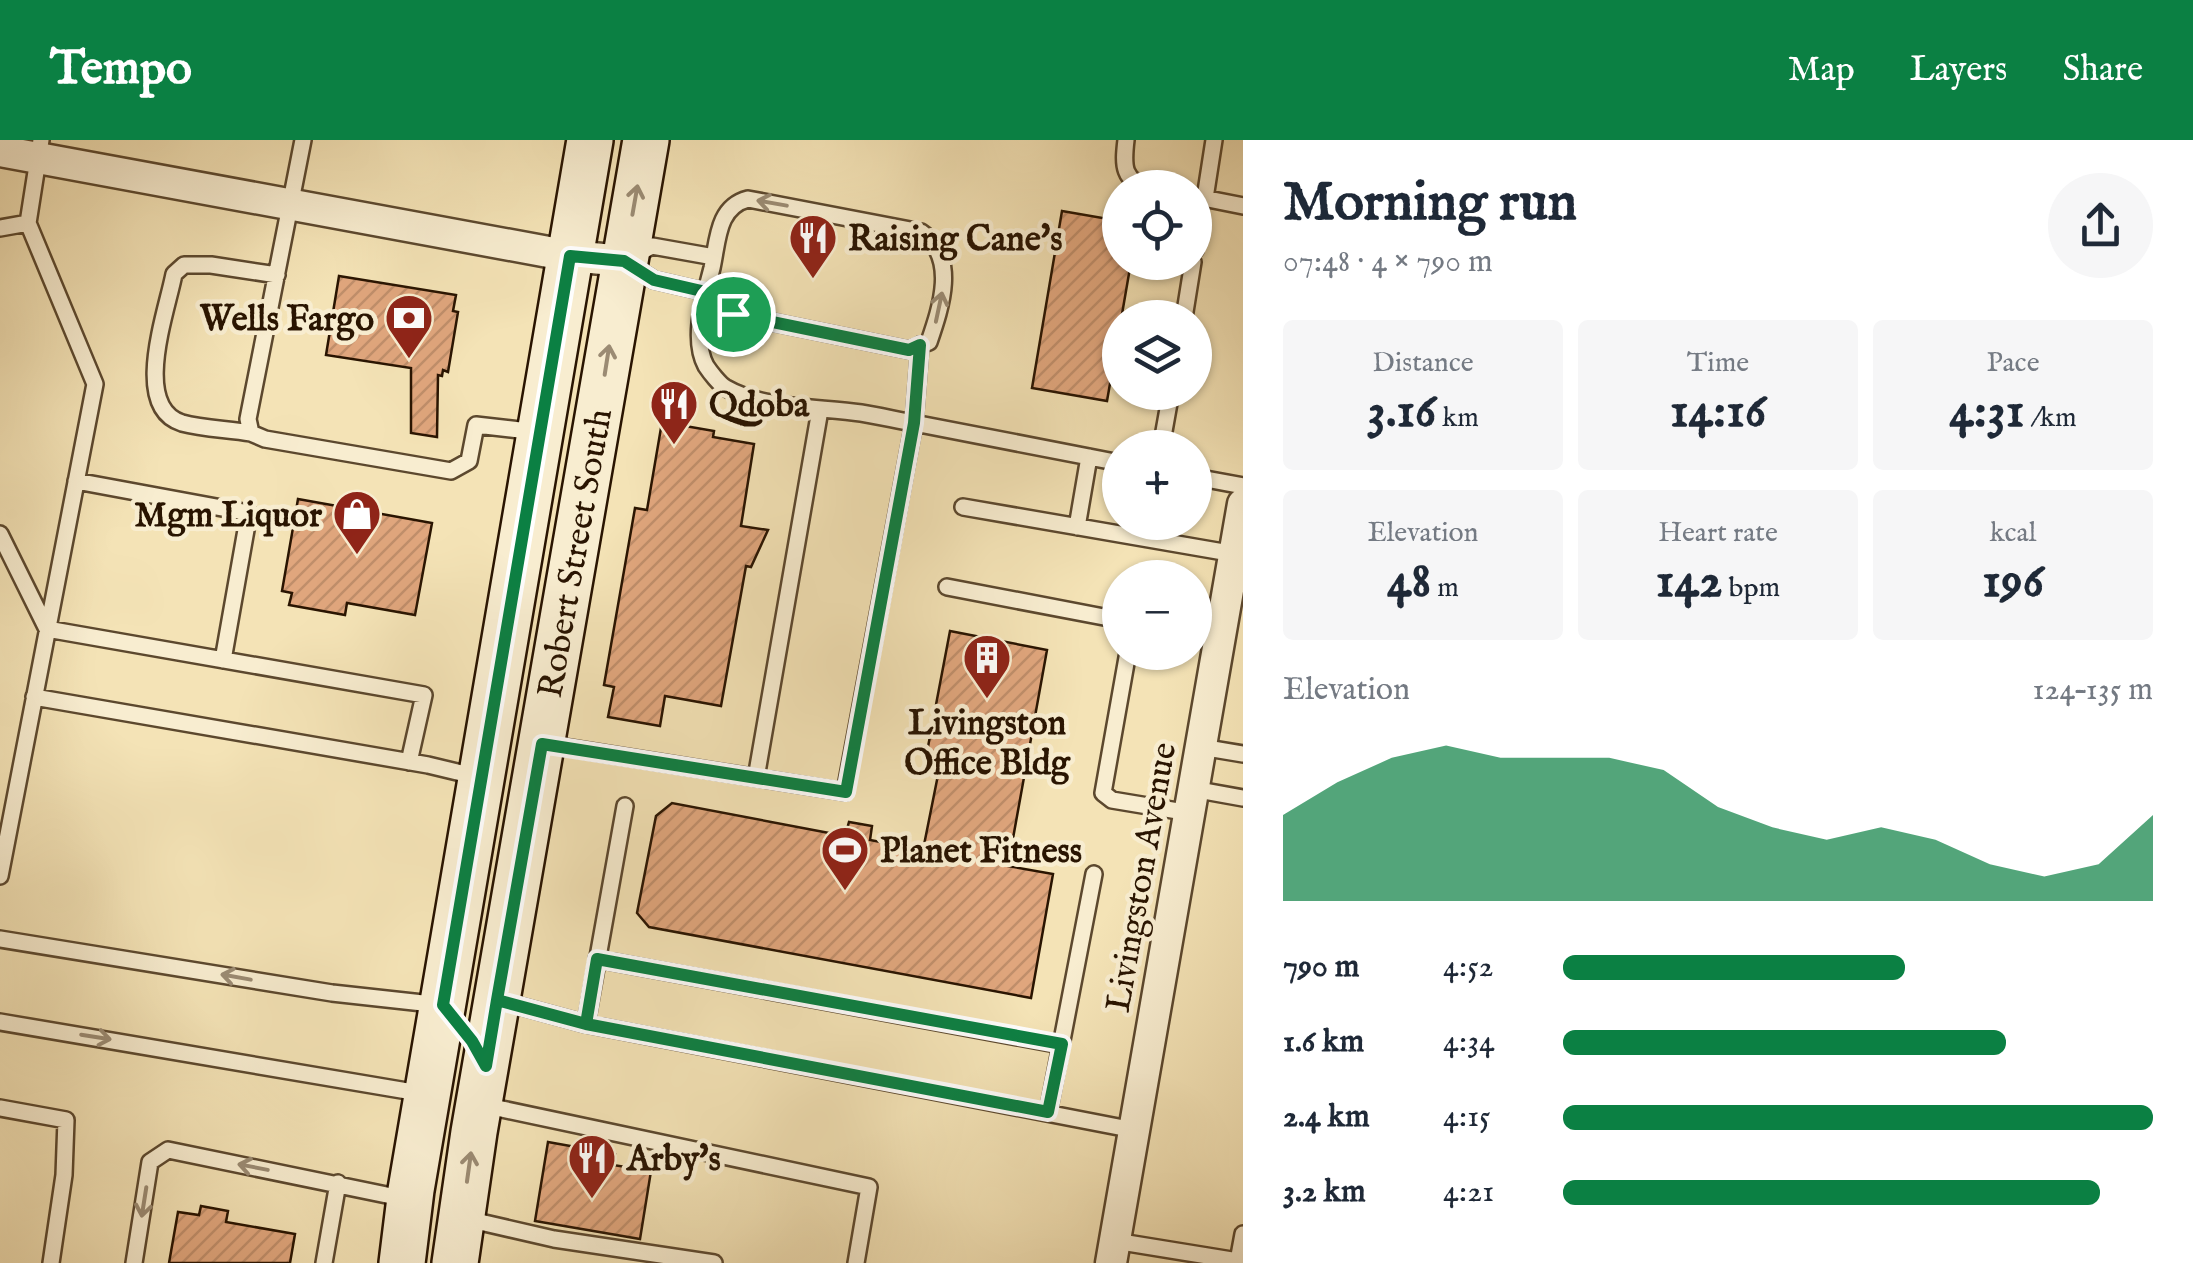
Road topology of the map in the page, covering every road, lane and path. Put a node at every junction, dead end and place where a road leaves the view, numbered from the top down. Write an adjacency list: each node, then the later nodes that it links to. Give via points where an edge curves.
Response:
1 (303, 140): 11 (lane)
2 (590, 140): 15 (main road, Robert Street South)
3 (646, 140): 17 (main road, Robert Street South, one-way to 3)
4 (1126, 140): 8 (lane)
5 (1214, 140): 9 (lane)
6 (39, 149): 7 (street); 11 (street); 13 (lane)
7 (0, 152)
8 (1124, 170)
9 (1207, 170)
10 (1212, 200): 12 (lane)
11 (291, 204): 15 (street); 18 (lane)
12 (1243, 206)
13 (28, 223): 14 (lane); 28 (lane, via 95,384)
14 (0, 228)
15 (570, 256): 17 (street); 23 (main road, Robert Street South)
16 (714, 257): 17 (lane, via 652,246); 19 (lane); 20 (lane, one-way to 16, via 929,342 946,274 934,240 922,232 748,199 736,202 721,222)
17 (624, 261): 19 (lane, via 654,280); 41 (main road, Robert Street South, one-way to 17)
18 (276, 276): 24 (lane, via 248,420); 24 (lane, via 184,265 174,274 155,367 163,410 179,422)
19 (706, 292): 20 (lane, via 733,314 909,350); 21 (lane, via 700,346 724,388)
20 (920, 345): 22 (lane)
21 (820, 410): 22 (lane); 46 (lane)
22 (914, 423): 25 (lane); 46 (lane, via 846,792)
23 (540, 432): 24 (lane, via 476,426 469,461 450,471); 45 (main road, Robert Street South)
24 (251, 433)
25 (1089, 457): 26 (lane); 32 (lane)
26 (1102, 460)
27 (1212, 480): 29 (lane)
28 (76, 482): 37 (lane); 38 (lane, via 249,513)
29 (1243, 486)
30 (1243, 504): 34 (street, Livingston Avenue)
31 (963, 507): 32 (lane)
32 (1077, 527): 34 (lane)
33 (0, 534): 37 (lane)
34 (1234, 554): 42 (street, Livingston Avenue, via 1213,639)
35 (947, 587): 36 (lane)
36 (1102, 617)
37 (47, 630): 38 (lane); 40 (lane)
38 (223, 660): 44 (lane, via 424,695)
39 (1125, 670): 48 (lane, via 1102,792 1112,800)
40 (34, 697): 44 (lane); 51 (lane)
41 (542, 744): 46 (lane); 55 (main road, Robert Street South)
42 (1201, 747): 43 (lane); 48 (street, Livingston Avenue)
43 (1243, 754)
44 (409, 762): 45 (lane)
45 (482, 778): 52 (main road, Robert Street South)
46 (756, 778)
47 (1243, 798): 48 (lane)
48 (1192, 801): 64 (street, Livingston Avenue)
49 (626, 806): 54 (lane)
50 (1094, 874): 59 (lane)
51 (0, 876)
52 (455, 934): 55 (main road, via 481,990); 56 (main road, Robert Street South)
53 (0, 939): 56 (lane, one-way to 53, via 332,994)
54 (597, 959): 58 (lane); 59 (lane)
55 (497, 1000): 58 (lane); 60 (main road, Robert Street South)
56 (443, 1005): 60 (main road, via 472,1041); 61 (main road, Robert Street South)
57 (0, 1022): 61 (lane, one-way to 61)
58 (586, 1024): 63 (lane)
59 (1062, 1044): 63 (lane)
60 (482, 1085): 67 (main road, Robert Street South, one-way to 60); 77 (lane, via 869,1187)
61 (428, 1094): 66 (main road, Robert Street South)
62 (0, 1108): 71 (lane, via 66,1120)
63 (1048, 1112): 64 (lane)
64 (1134, 1130): 69 (street, Livingston Avenue)
65 (338, 1184): 66 (lane); 72 (lane, one-way to 72, via 168,1150 150,1162); 73 (lane)
66 (410, 1200): 74 (main road, Robert Street South)
67 (462, 1218): 75 (main road, Robert Street South); 76 (lane)
68 (1243, 1234): 70 (lane)
69 (1113, 1252): 70 (lane)
70 (1241, 1262)
71 (51, 1263)
72 (134, 1263)
73 (324, 1263)
74 (402, 1263)
75 (455, 1263)
76 (714, 1263)
77 (856, 1263)

